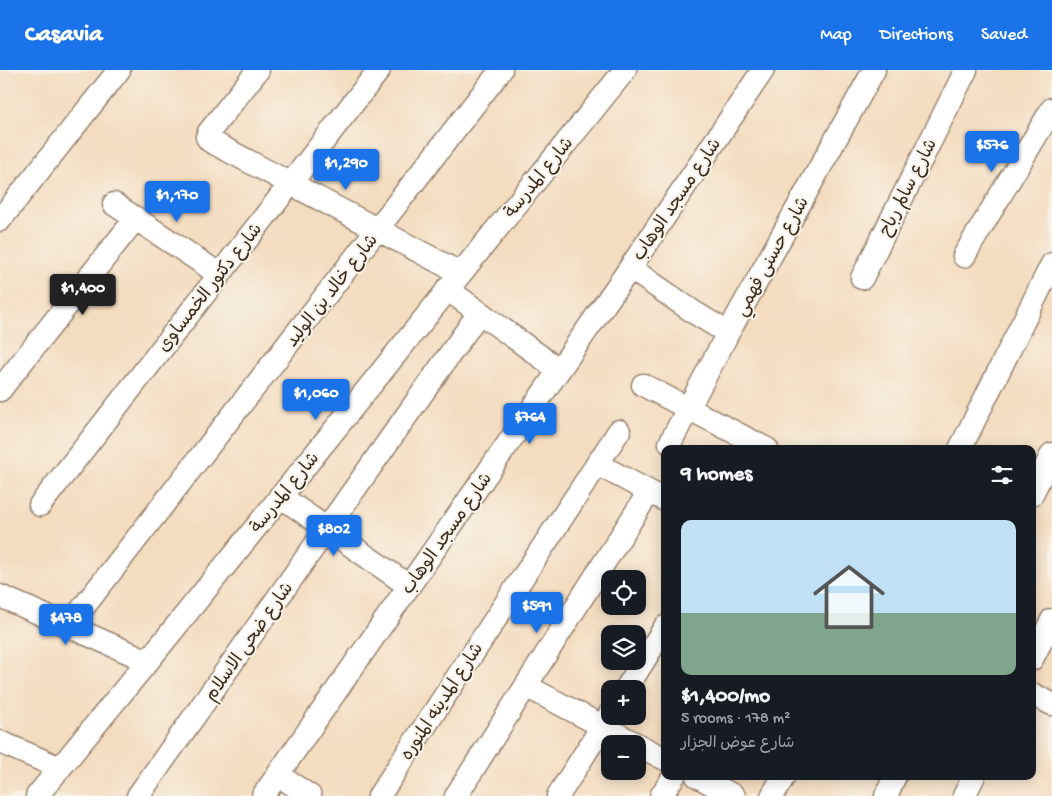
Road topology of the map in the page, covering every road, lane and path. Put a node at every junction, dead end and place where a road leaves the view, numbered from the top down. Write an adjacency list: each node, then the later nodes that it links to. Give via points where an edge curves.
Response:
1 (119, 70): 13 (street)
2 (258, 70): 10 (street, via 207,137)
3 (379, 70): 10 (street, شارع دكتور الخمساوى)
4 (501, 70): 14 (street, شارع خالد بن الوليد)
5 (762, 70): 17 (street, شارع مسجد الوهاب)
6 (874, 70): 22 (street, شارع حسنى فهمي)
7 (966, 70): 19 (street, شارع سالم رباح)
8 (614, 73): 20 (street, شارع المدرسة)
9 (1052, 109): 15 (street)
10 (290, 183): 14 (street); 18 (street, شارع دكتور الخمساوى)
11 (114, 204): 12 (street)
12 (136, 218): 18 (street); 25 (street)
13 (0, 220)
14 (378, 229): 20 (street); 41 (street, شارع خالد بن الوليد)
15 (964, 256)
16 (1052, 264): 30 (street)
17 (630, 268): 22 (street); 23 (street, شارع مسجد الوهاب)
18 (219, 274): 36 (street, شارع دكتور الخمساوى)
19 (862, 278)
20 (454, 281): 21 (street); 34 (street, شارع المدرسة)
21 (479, 313): 23 (street); 37 (street, شارع ضحى الاسلام)
22 (728, 333): 26 (street, شارع حسنى فهمي)
23 (559, 370): 38 (street, شارع مسجد الوهاب)
24 (643, 385): 26 (street)
25 (0, 390)
26 (689, 409): 28 (street, شارع حسنى فهمي); 29 (street)
27 (619, 431): 32 (street, شارع المدينه المنوره)
28 (670, 443)
29 (759, 445)
30 (962, 445)
31 (1052, 454): 33 (street)
32 (597, 464): 35 (street); 67 (street, شارع المدينه المنوره)
33 (1036, 486)
34 (280, 496): 37 (street); 44 (street, شارع المدرسة)
35 (657, 496): 46 (street)
36 (40, 505)
37 (327, 529): 38 (street); 64 (street, شارع ضحى الاسلام)
38 (409, 586): 57 (street, شارع مسجد الوهاب)
39 (3, 603): 41 (street)
40 (1052, 620): 43 (street)
41 (68, 627): 44 (street)
42 (661, 633): 45 (street)
43 (1036, 651)
44 (148, 661): 56 (street, شارع المدرسة)
45 (632, 680)
46 (526, 686): 49 (street); 68 (street)
47 (1036, 696): 48 (street)
48 (1052, 704)
49 (601, 718)
50 (603, 725): 69 (street)
51 (612, 725): 52 (street)
52 (625, 735)
53 (0, 742): 56 (street)
54 (646, 749): 55 (street)
55 (661, 757)
56 (60, 768): 63 (street, شارع المدرسة)
57 (278, 775): 65 (street, شارع مسجد الوهاب); 66 (street)
58 (671, 780): 70 (street)
59 (704, 780): 71 (street)
60 (782, 780): 72 (street)
61 (893, 780): 73 (street)
62 (972, 780): 74 (street)
63 (37, 796)
64 (138, 796)
65 (263, 796)
66 (310, 796)
67 (379, 796)
68 (456, 796)
69 (558, 796)
70 (661, 796)
71 (734, 796)
72 (772, 796)
73 (886, 796)
74 (964, 796)

